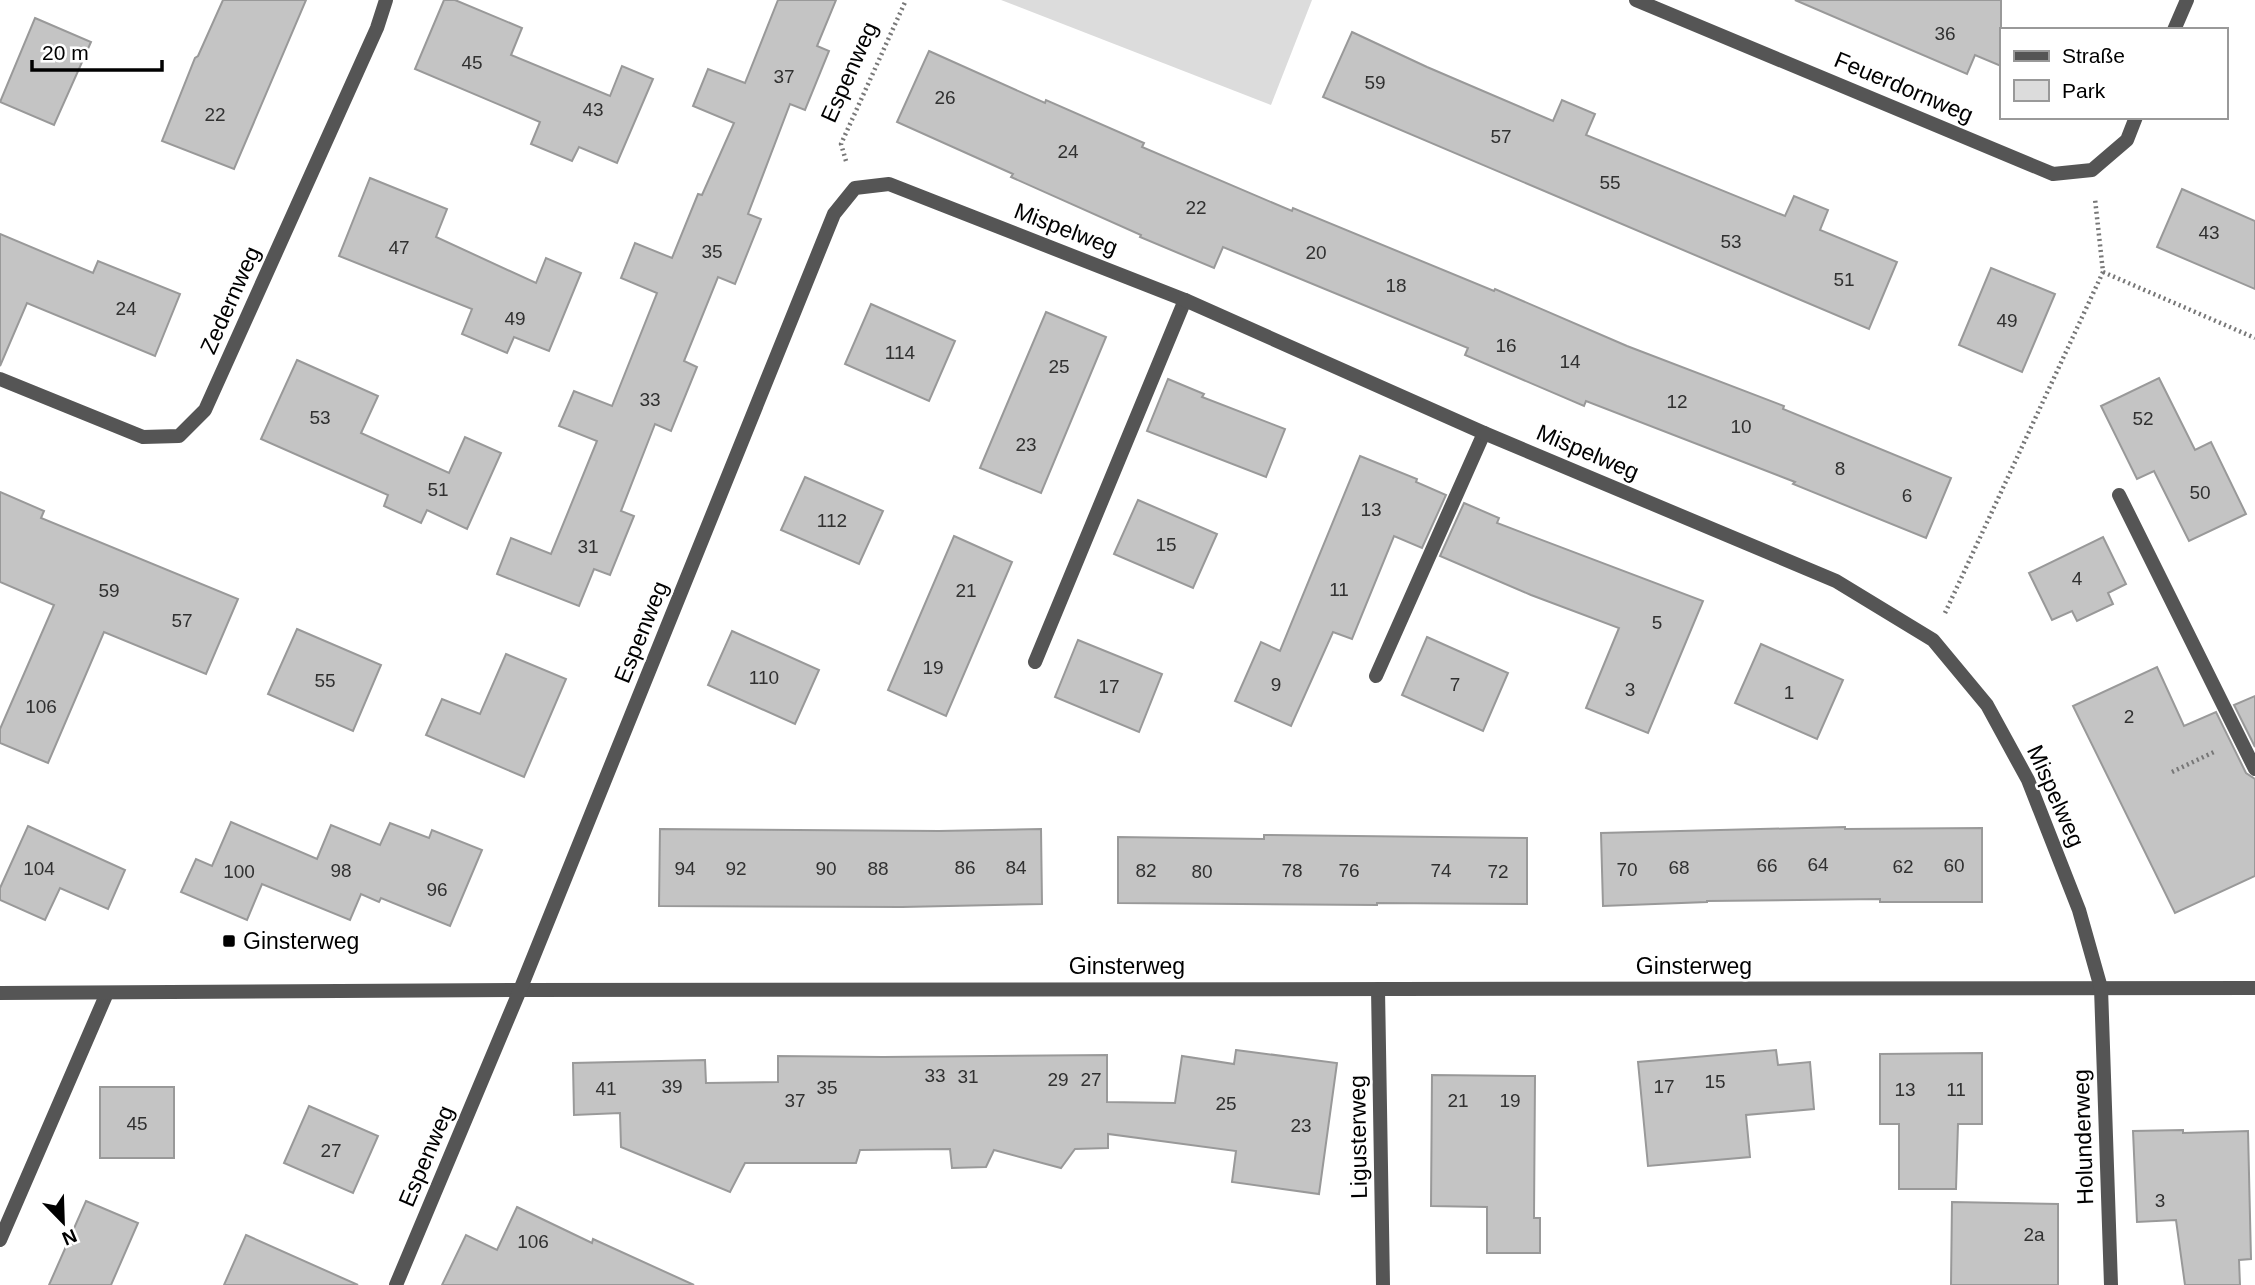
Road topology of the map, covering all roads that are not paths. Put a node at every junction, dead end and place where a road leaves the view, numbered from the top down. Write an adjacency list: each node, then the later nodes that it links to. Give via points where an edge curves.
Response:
1 (386, 0): 8 (street, Zedernweg, via 205,410 179,436 144,437)
2 (1636, 0): 5 (street, Feuerdornweg, via 2053,174 2092,170 2127,139)
3 (2186, 0): 4 (street)
4 (2175, 28)
5 (2135, 119)
6 (855, 188): 7 (street, Mispelweg, via 889,184); 17 (street, Espenweg, via 834,214)
7 (1185, 300): 9 (street, Mispelweg); 11 (street)
8 (0, 379)
9 (1484, 433): 12 (street); 14 (street, Mispelweg, via 1836,581 1933,639 1987,705 2028,780 2079,910)
10 (2119, 495): 13 (street)
11 (1035, 663)
12 (1376, 676)
13 (2255, 769)
14 (2101, 988): 15 (street, Ginsterweg); 16 (street, Ginsterweg); 23 (street, Holunderweg)
15 (2255, 988)
16 (1378, 989): 17 (street, Ginsterweg); 22 (street, Ligusterweg)
17 (520, 990): 19 (street, Ginsterweg); 21 (street, Espenweg)
18 (0, 993): 19 (street, Ginsterweg)
19 (107, 993): 20 (street)
20 (0, 1240)
21 (396, 1285)
22 (1383, 1285)
23 (2111, 1285)

